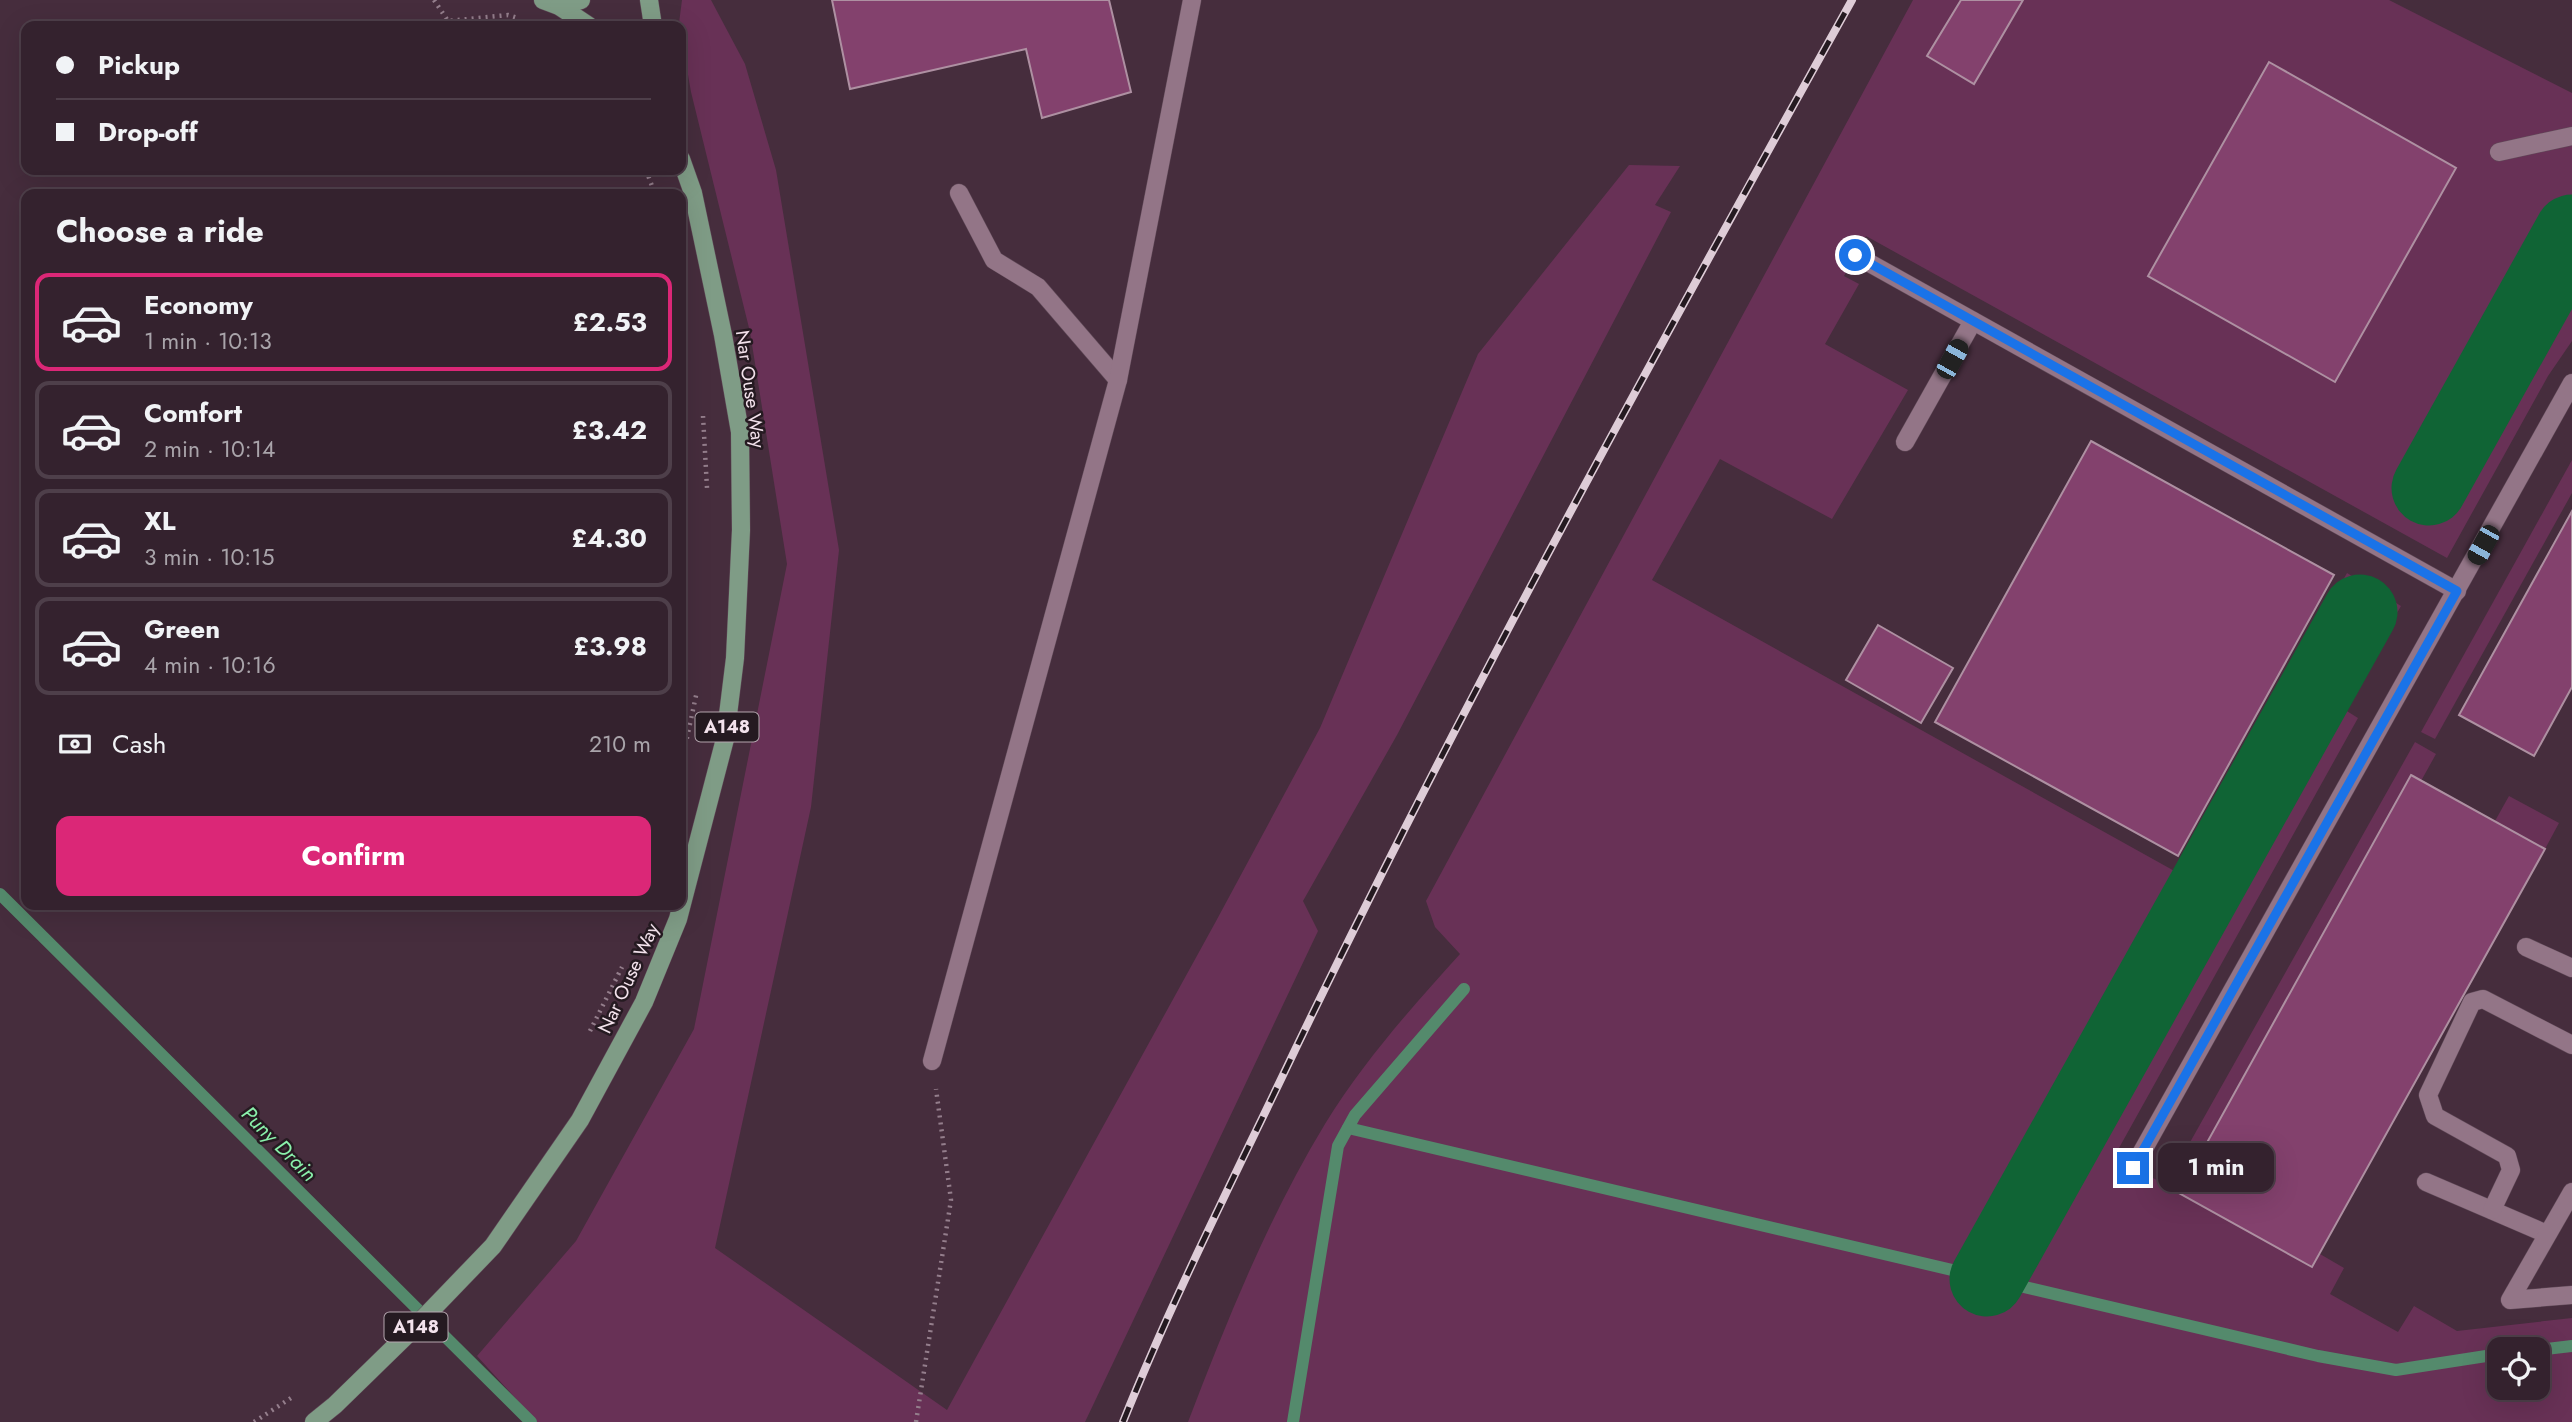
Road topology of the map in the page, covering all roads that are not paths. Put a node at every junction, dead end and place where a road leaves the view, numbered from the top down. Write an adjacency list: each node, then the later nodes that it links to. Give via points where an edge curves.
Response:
1 (581, 0): 4 (main road)
2 (649, 0): 6 (main road)
3 (1192, 0): 13 (street)
4 (551, 3): 5 (main road)
5 (581, 21)
6 (652, 21)
7 (2572, 136): 8 (street)
8 (2499, 152)
9 (686, 173): 17 (main road, Nar Ouse Way / A148, via 740,432 741,530 736,659 725,739)
10 (959, 193): 13 (street, via 994,260 1038,287)
11 (1855, 255): 12 (street)
12 (1973, 321): 15 (street); 16 (street)
13 (1118, 380): 22 (street)
14 (2572, 383): 16 (street)
15 (1905, 442)
16 (2457, 591): 23 (street)
17 (686, 888)
18 (680, 910): 29 (main road, Nar Ouse Way / A148, via 644,1002 580,1120 493,1246)
19 (2526, 947): 20 (street)
20 (2572, 968)
21 (2572, 1045): 26 (street, via 2483,999 2472,1002 2428,1095 2435,1116 2507,1156 2511,1170)
22 (932, 1060)
23 (2133, 1168)
24 (2426, 1182): 26 (street)
25 (2572, 1192): 27 (street)
26 (2492, 1210): 27 (street)
27 (2547, 1234): 28 (street, via 2510,1300)
28 (2572, 1295)
29 (314, 1422)

